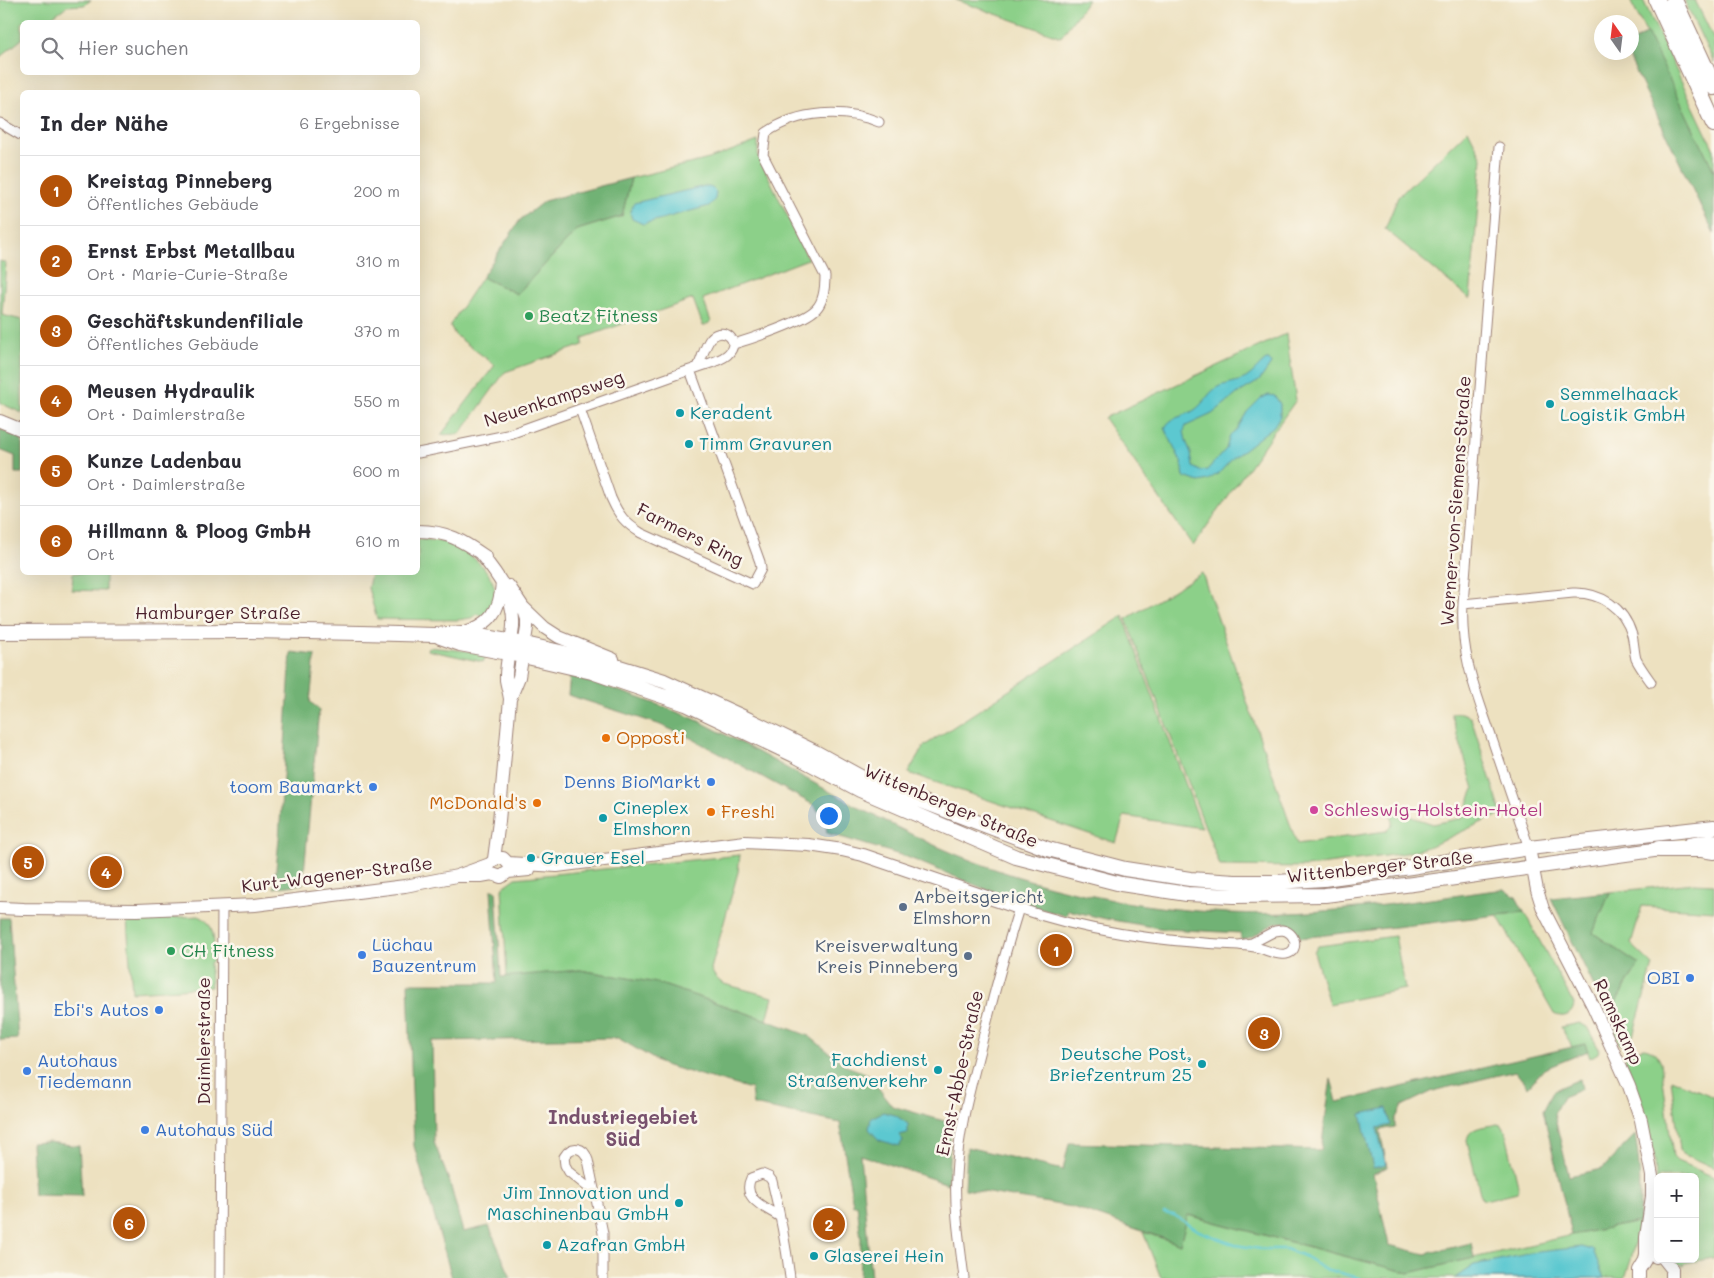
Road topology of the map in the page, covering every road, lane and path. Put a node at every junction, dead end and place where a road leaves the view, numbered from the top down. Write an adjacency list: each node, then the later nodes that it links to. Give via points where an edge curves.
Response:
1 (1657, 0): 6 (highway)
2 (1674, 0): 3 (highway)
3 (1714, 87)
4 (879, 122): 9 (street, Neuenkampsweg, via 854,114 817,114 799,117 766,133 763,155 825,276 824,292 817,308 806,317)
5 (0, 123): 7 (street)
6 (1714, 124)
7 (20, 135)
8 (1499, 147): 18 (street, Werner-von-Siemens-Straße)
9 (734, 344): 10 (street, Neuenkampsweg, via 726,356); 10 (street, via 724,333 716,334)
10 (694, 368): 11 (street, Neuenkampsweg); 11 (street, Farmers Ring, via 760,562 761,569 753,584 626,523 611,498)
11 (580, 409): 14 (street, Neuenkampsweg, via 507,435)
12 (0, 420): 13 (street)
13 (20, 429)
14 (420, 453)
15 (420, 530): 16 (street, via 449,535)
16 (480, 553): 17 (street); 19 (street, via 498,568)
17 (502, 583): 21 (street, via 501,597 491,619); 23 (street, via 509,597)
18 (1463, 604): 25 (street, via 1573,593 1599,596 1625,618 1632,634 1636,658); 28 (street, Werner-von-Siemens-Straße, via 1463,638 1468,667)
19 (523, 607): 23 (street, via 527,628); 24 (street, via 559,637)
20 (0, 632): 22 (main road, Hamburger Straße, via 361,632)
21 (462, 633): 22 (main road, Hamburger Straße); 23 (main road, Hamburger Straße)
22 (435, 636): 23 (main road, Hamburger Straße, via 460,644)
23 (517, 649): 24 (main road, Wittenberger Straße, via 600,661); 31 (street, via 506,680 510,699 499,821); 32 (main road, Wittenberger Straße, via 686,704 860,790 1016,857 1121,884 1187,894 1325,895)
24 (640, 672): 28 (main road, Wittenberger Straße, via 696,694 876,783 1048,850 1125,869 1190,879 1277,882 1324,879)
25 (1651, 682)
26 (1714, 827): 28 (main road, Wittenberger Straße)
27 (1714, 841): 29 (main road, Wittenberger Straße)
28 (1529, 848): 32 (street, Ramskamp)
29 (1659, 849): 30 (highway); 32 (main road, Wittenberger Straße)
30 (1714, 850)
31 (499, 865): 33 (street, Kurt-Wagener-Straße, via 405,886 264,904); 35 (street, Kurt-Wagener-Straße, via 551,866 745,842 809,845 863,855)
32 (1533, 867): 39 (street, Ramskamp, via 1543,908 1593,1006 1641,1120 1652,1176 1649,1217)
33 (222, 906): 34 (street, via 137,910); 42 (street, Daimlerstraße)
34 (0, 908)
35 (1019, 908): 36 (street, Kurt-Wagener-Straße, via 1133,935 1185,943); 45 (street, Ernst-Abbe-Straße, via 993,997 960,1138 955,1178)
36 (1239, 946): 36 (street, Kurt-Wagener-Straße, via 1284,954 1291,952 1295,944 1291,934 1282,930)
37 (595, 1193): 37 (street, via 586,1153 578,1148 569,1150 564,1156 567,1169); 43 (street, via 603,1233)
38 (780, 1217): 38 (street, via 772,1181 762,1174 751,1178 748,1185 750,1196); 44 (street)
39 (1654, 1246)
40 (1654, 1259): 46 (street, Ramskamp, via 1639,1270)
41 (1664, 1263): 47 (street, Ramskamp, via 1672,1268)
42 (220, 1278)
43 (604, 1278)
44 (790, 1278)
45 (964, 1278)
46 (1639, 1278)
47 (1672, 1278)

